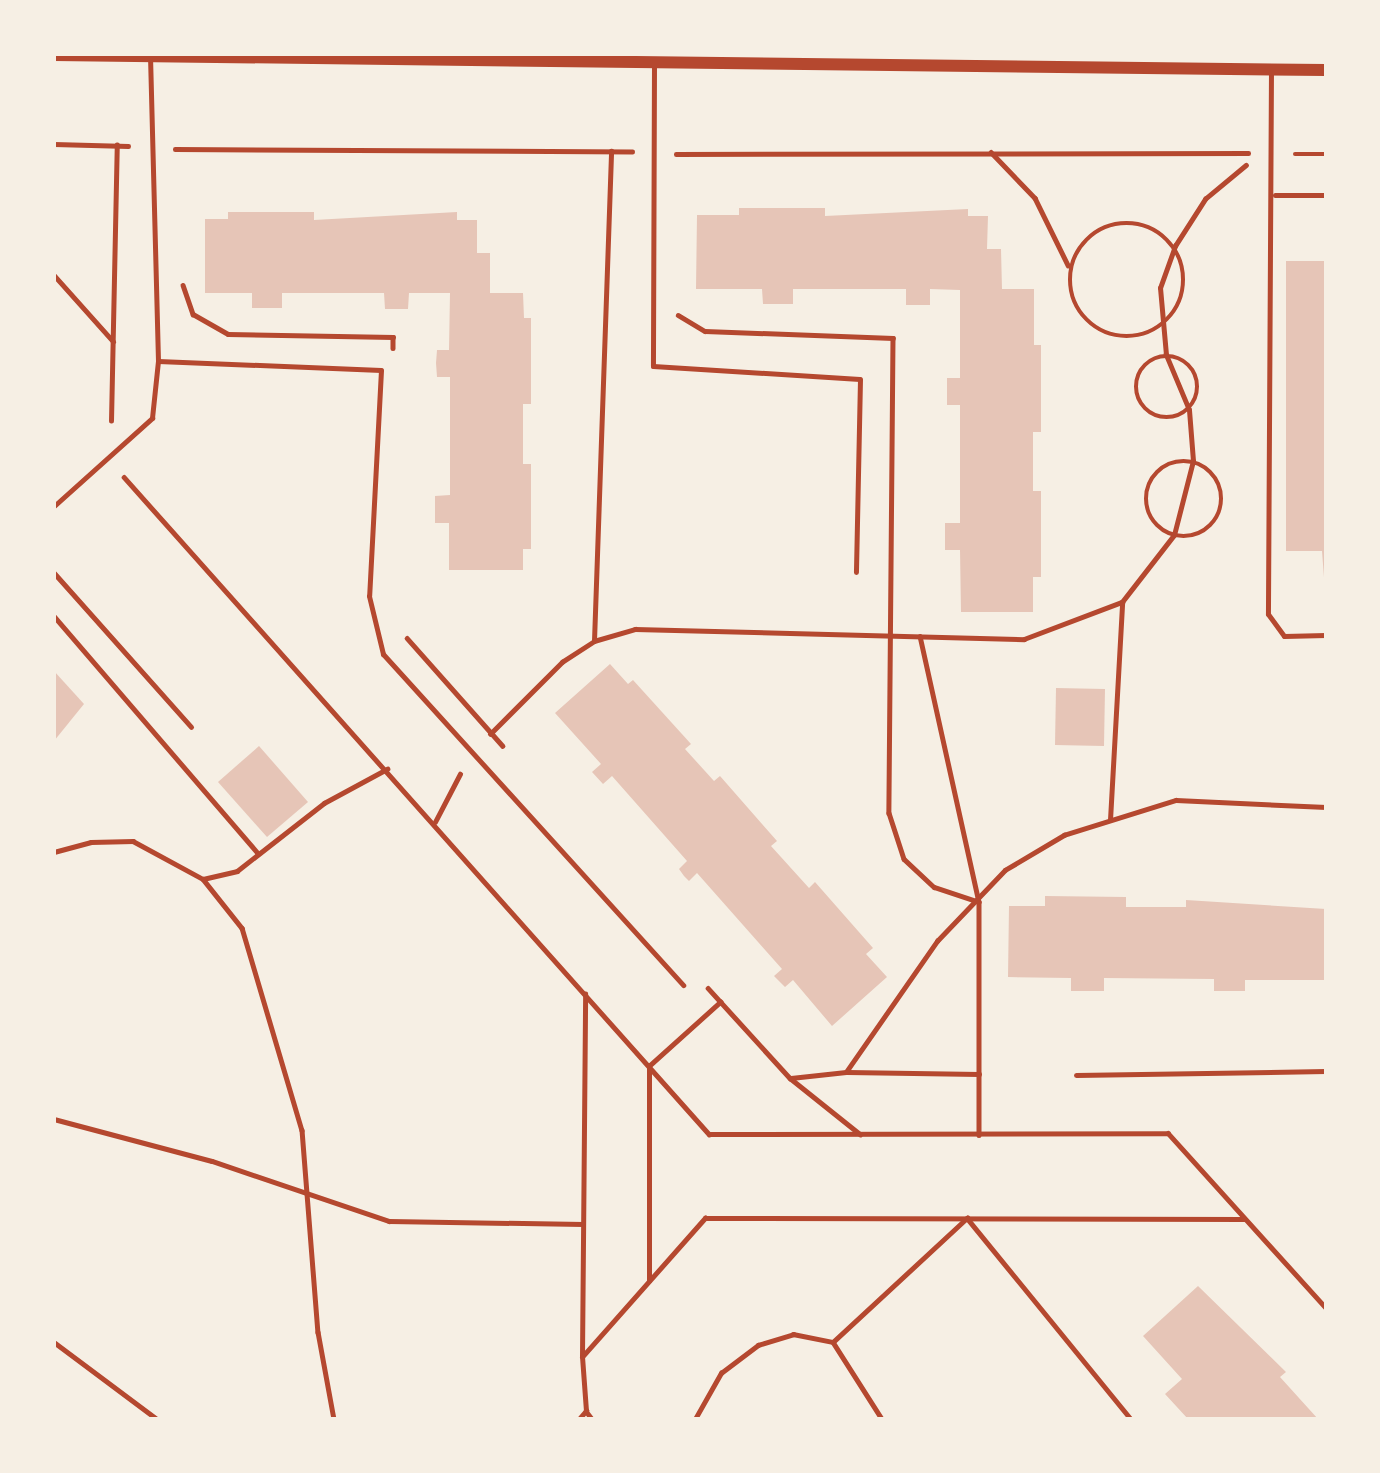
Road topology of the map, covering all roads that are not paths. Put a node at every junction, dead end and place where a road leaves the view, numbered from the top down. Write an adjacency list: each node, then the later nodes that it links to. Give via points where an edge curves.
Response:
1 (54, 55): 2 (street)
2 (150, 55): 4 (street); 9 (lane)
3 (821, 59): 4 (street); 5 (street)
4 (654, 61): 11 (lane, via 653,366 860,379)
5 (1271, 69): 6 (street); 7 (lane)
6 (1326, 70)
7 (1275, 195): 8 (lane); 13 (lane, via 1268,614 1284,636)
8 (1326, 195)
9 (158, 361): 10 (lane, via 152,418); 15 (lane, via 381,370 369,596 383,654)
10 (54, 506)
11 (856, 572)
12 (54, 573): 14 (lane)
13 (1326, 635)
14 (191, 727)
15 (683, 985)
16 (1326, 1071): 17 (lane)
17 (1076, 1075)

